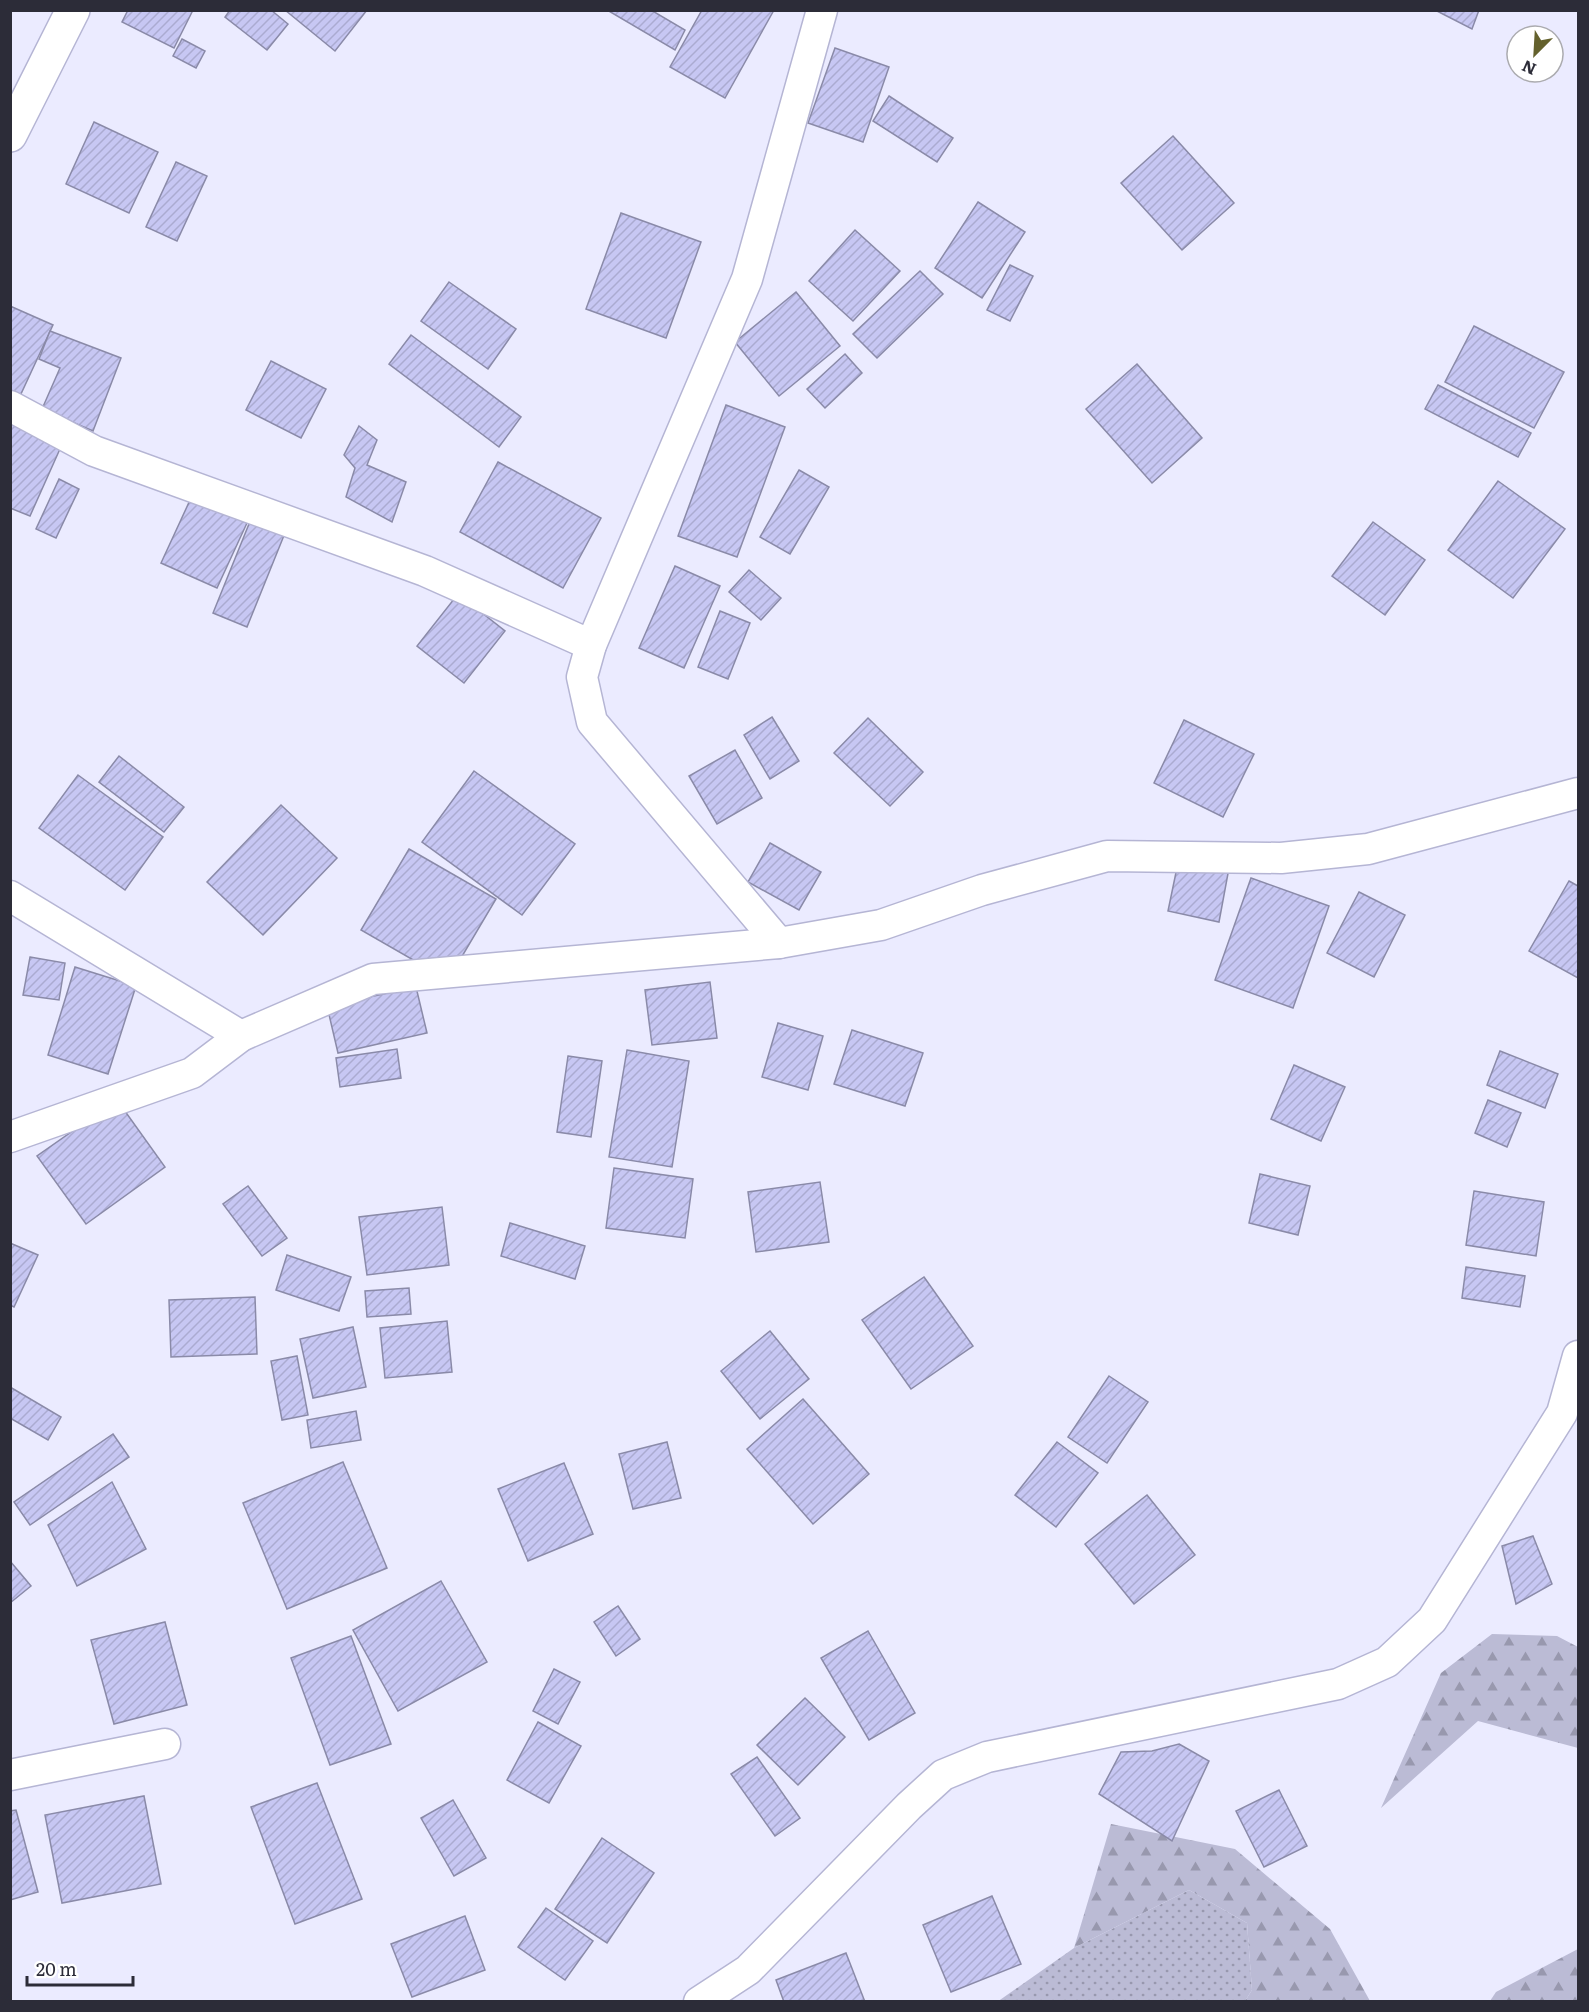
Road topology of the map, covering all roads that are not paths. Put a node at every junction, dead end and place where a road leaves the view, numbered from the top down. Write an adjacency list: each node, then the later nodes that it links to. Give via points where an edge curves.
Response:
1 (73, 10): 3 (main road)
2 (822, 10): 5 (street, via 747,279)
3 (10, 135)
4 (10, 406): 5 (street, via 94,451 425,571)
5 (591, 645): 8 (street, via 582,677 592,722)
6 (1578, 793): 8 (street, via 1368,849 1281,858 1107,856 982,890 881,925)
7 (10, 896): 9 (street)
8 (779, 943): 9 (street, via 373,979)
9 (241, 1036): 10 (street, via 192,1072)
10 (10, 1137)
11 (1578, 1356): 14 (street, via 1562,1413 1432,1620 1387,1662 1338,1684 987,1757 943,1775 748,1970)
12 (165, 1744): 13 (street)
13 (10, 1775)
14 (699, 2001)

